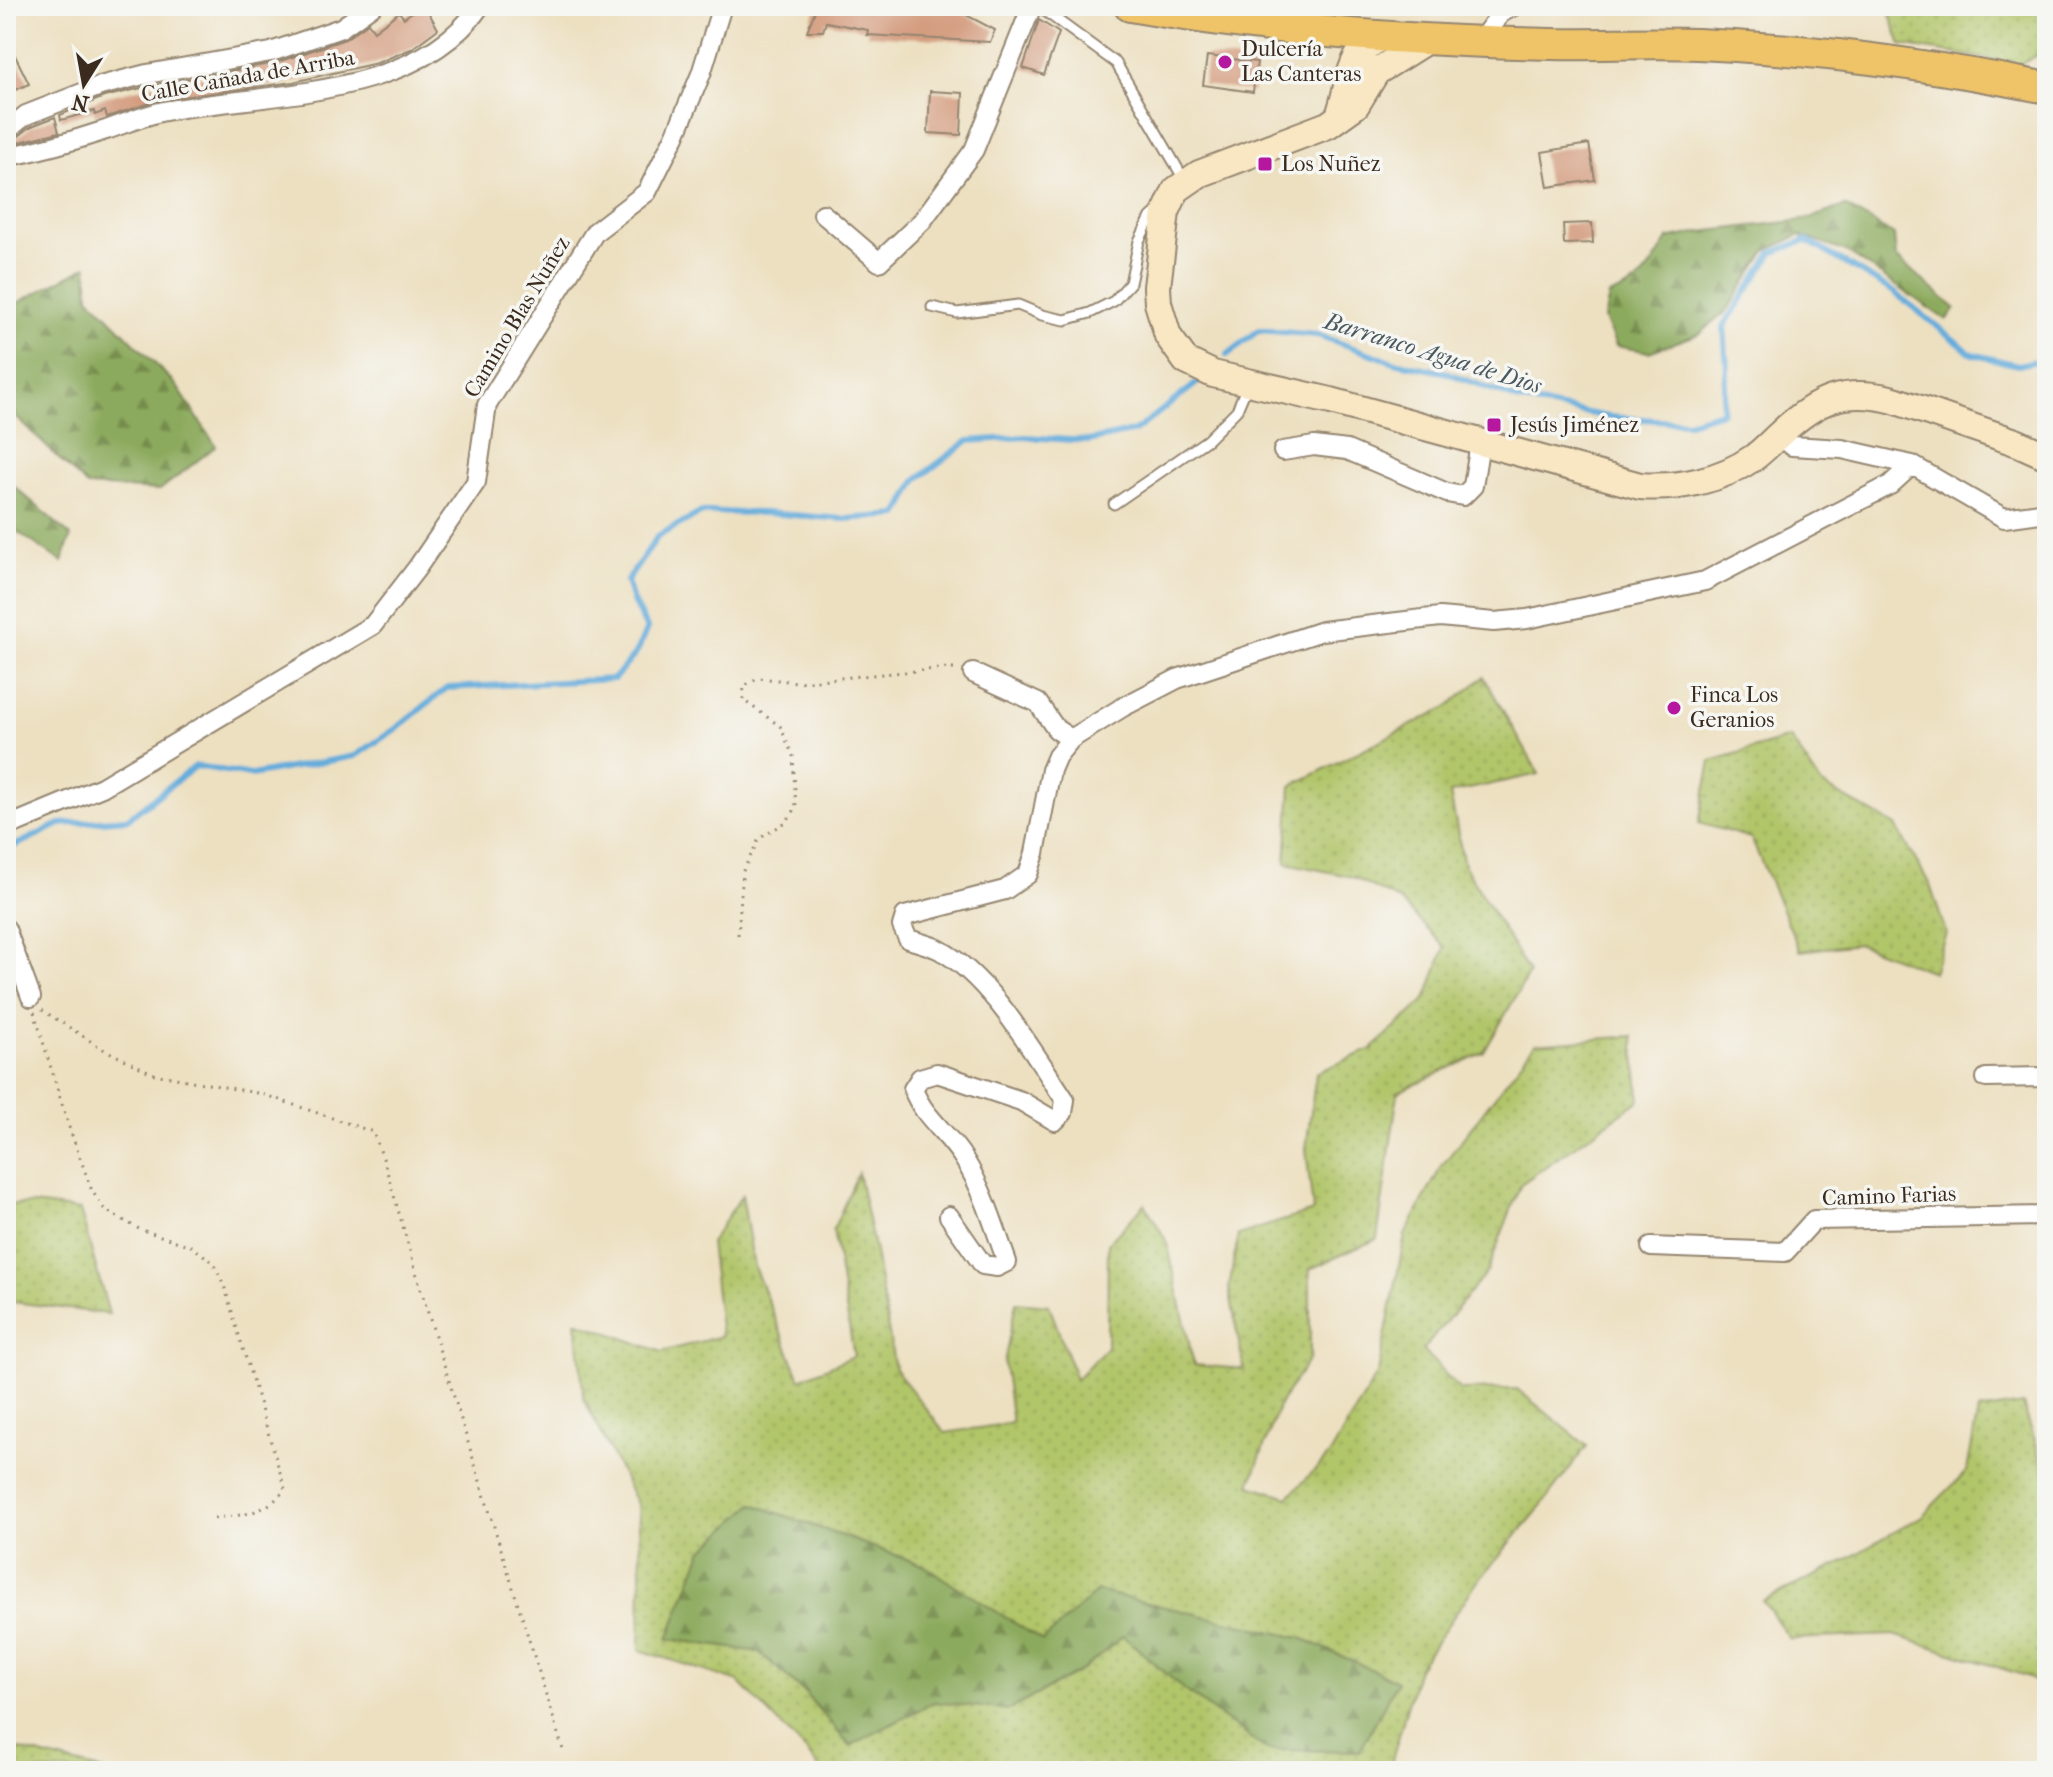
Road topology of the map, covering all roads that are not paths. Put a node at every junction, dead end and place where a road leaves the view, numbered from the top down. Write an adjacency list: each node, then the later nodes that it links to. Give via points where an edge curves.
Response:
1 (372, 6): 13 (street, via 341,28 271,52 100,86 26,115)
2 (480, 6): 14 (street, Calle Cañada de Arriba, via 467,26 428,54 364,81 168,110 53,148)
3 (722, 6): 28 (street, Camino Blas Nuñez, via 701,74 647,192 595,232 487,405 476,482 373,625 102,787)
4 (1035, 6): 15 (lane, via 1116,63); 16 (street, via 974,150 922,221 879,262)
5 (1130, 6): 7 (main road)
6 (1514, 6): 10 (street, via 1501,13)
7 (1319, 31): 9 (main road); 11 (main road)
8 (1430, 38): 9 (main road); 10 (main road); 11 (main road)
9 (1365, 39): 11 (main road, via 1357,53)
10 (1481, 40): 12 (main road, via 1699,44 1880,60)
11 (1363, 71): 15 (main road, via 1339,116 1314,132 1199,174)
12 (2047, 88)
13 (6, 131)
14 (6, 157)
15 (1177, 191): 17 (lane, via 1151,217 1139,241 1130,283 1114,301 1090,313 1065,320 1018,305 957,313); 18 (main road, via 1157,287 1168,336 1199,369)
16 (823, 214)
17 (932, 307)
18 (1249, 383): 20 (main road); 24 (lane, via 1237,410 1207,440)
19 (1777, 436): 20 (main road, via 1743,465 1664,488); 22 (main road, via 1819,404 1836,397 1874,395); 23 (street, via 1792,446 1842,449)
20 (1480, 443): 21 (street, via 1473,486 1463,496 1347,450 1314,446)
21 (1283, 451)
22 (2047, 456)
23 (1912, 465): 25 (street, via 2004,518); 27 (street, via 1890,485 1705,581 1527,619 1440,617 1322,631 1177,679)
24 (1114, 504)
25 (2047, 512)
26 (973, 673): 27 (street, via 1038,703 1056,729)
27 (1071, 739): 33 (street, via 1051,770 1028,874 1005,890 905,916 902,926 908,939 937,949 966,968 1012,1021 1065,1100 1055,1121 1021,1101 937,1073 920,1078 913,1089 918,1104 951,1140 981,1189 1007,1262 983,1265)
28 (6, 827)
29 (6, 929): 30 (street)
30 (31, 997)
31 (2047, 1077): 32 (street)
32 (1986, 1078)
33 (949, 1216)
34 (2047, 1216): 35 (street, Camino Farias, via 1814,1220 1785,1252)
35 (1651, 1247)

